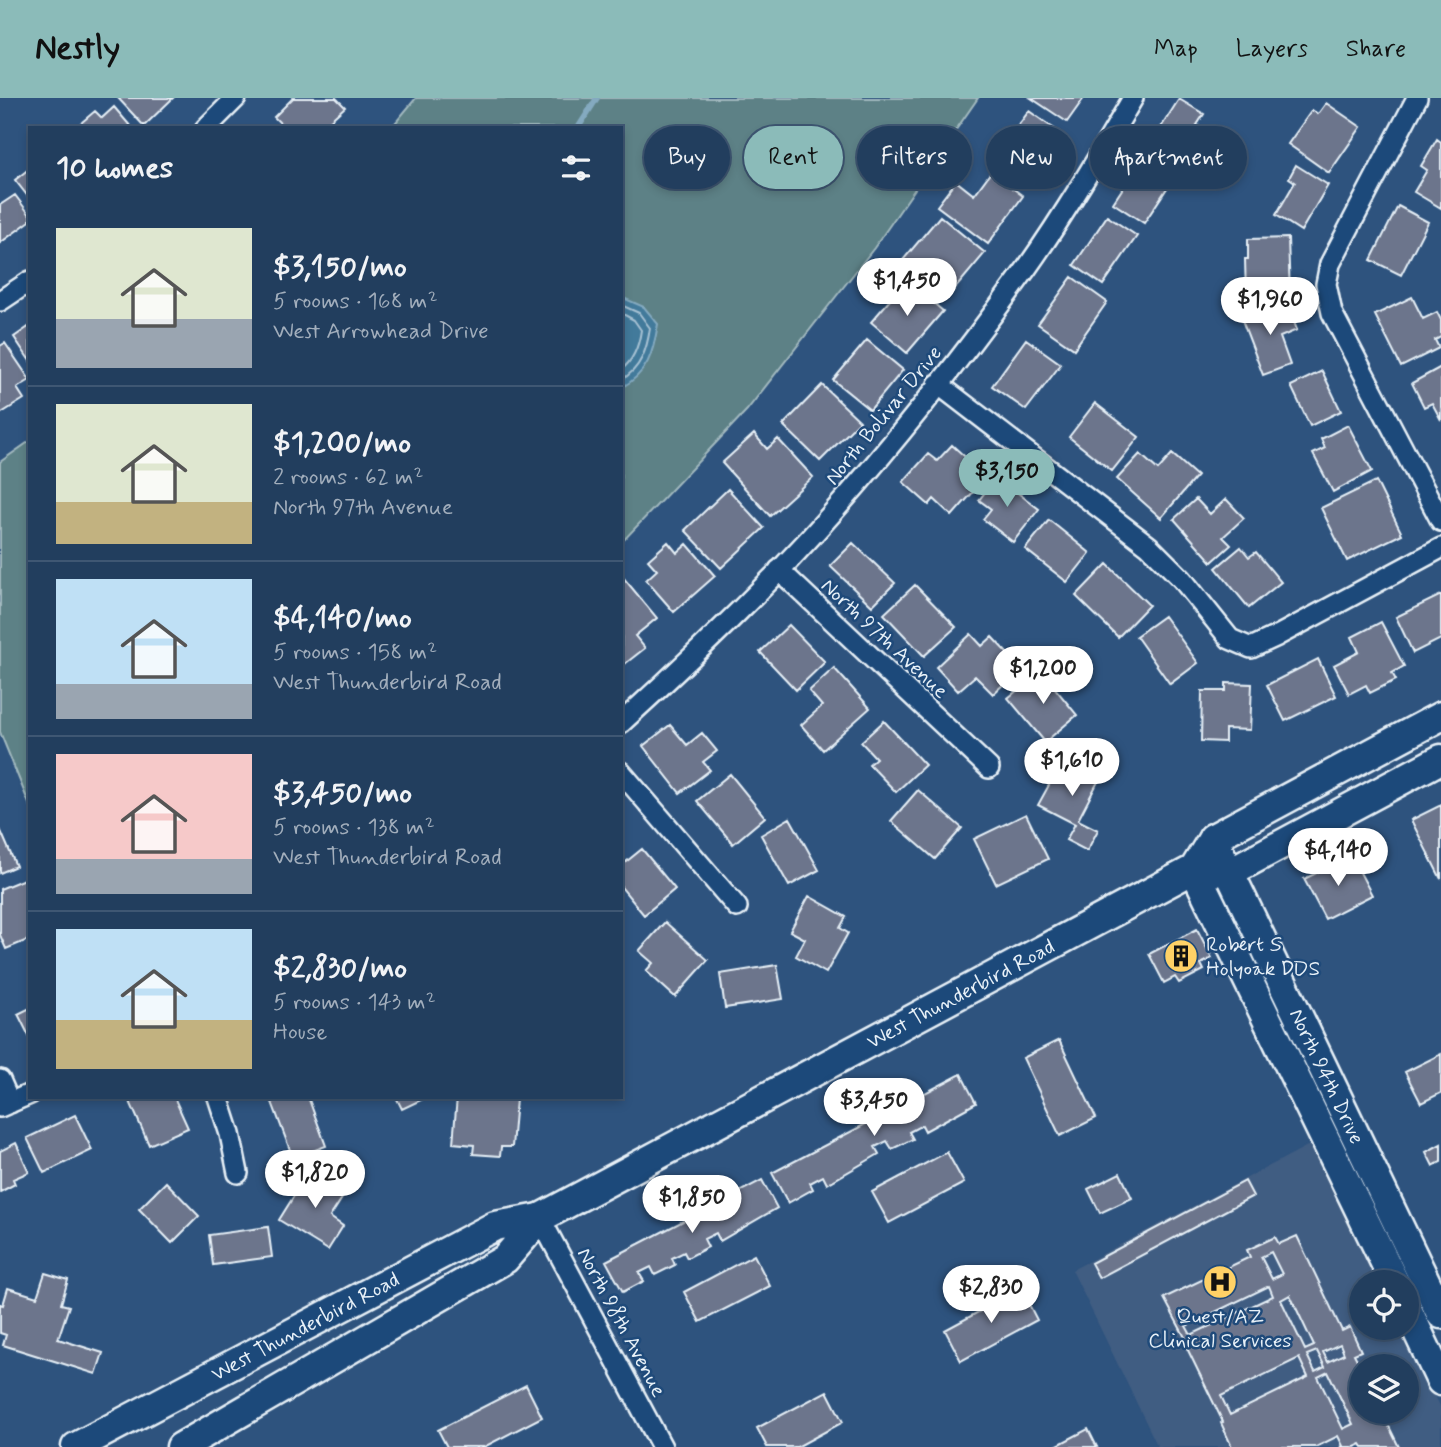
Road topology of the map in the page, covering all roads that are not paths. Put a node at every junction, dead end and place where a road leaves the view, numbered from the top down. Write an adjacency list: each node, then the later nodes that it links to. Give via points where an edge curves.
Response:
1 (236, 98): 4 (street)
2 (1133, 98): 7 (street, North Bolivar Drive, via 1027,267)
3 (1417, 98): 8 (street, via 1330,264 1326,284 1332,313)
4 (208, 126)
5 (28, 282): 6 (street)
6 (0, 301)
7 (939, 384): 9 (street, via 1149,546 1230,639 1251,648); 10 (street, North Bolivar Drive)
8 (1441, 521)
9 (1441, 548)
10 (779, 570): 12 (street, North Bolivar Drive); 15 (street, North 97th Avenue)
11 (1441, 716): 18 (main road)
12 (623, 721)
13 (1441, 746): 16 (main road)
14 (1441, 760): 16 (main road)
15 (989, 768)
16 (1415, 773): 20 (main road)
17 (623, 774): 21 (street)
18 (1213, 838): 19 (main road); 20 (main road, North 94th Drive)
19 (1194, 869): 20 (main road); 23 (main road, North 94th Drive); 31 (main road, West Thunderbird Road)
20 (1230, 873): 22 (main road, North 94th Drive)
21 (737, 907)
22 (1286, 993): 23 (main road); 25 (main road, North 94th Drive)
23 (1261, 1005): 29 (main road, North 94th Drive)
24 (0, 1080): 28 (street)
25 (1336, 1093): 29 (main road); 33 (main road, North 94th Drive)
26 (28, 1095): 28 (street)
27 (219, 1099): 30 (street)
28 (5, 1105)
29 (1310, 1106): 32 (main road, North 94th Drive)
30 (238, 1173)
31 (540, 1218): 36 (main road, West Thunderbird Road, via 495,1227); 37 (main road, West Thunderbird Road, via 505,1259); 38 (street, North 98th Avenue)
32 (1389, 1270)
33 (1441, 1314)
34 (1419, 1334): 35 (main road)
35 (1441, 1381)
36 (76, 1447)
37 (181, 1447)
38 (662, 1447)

